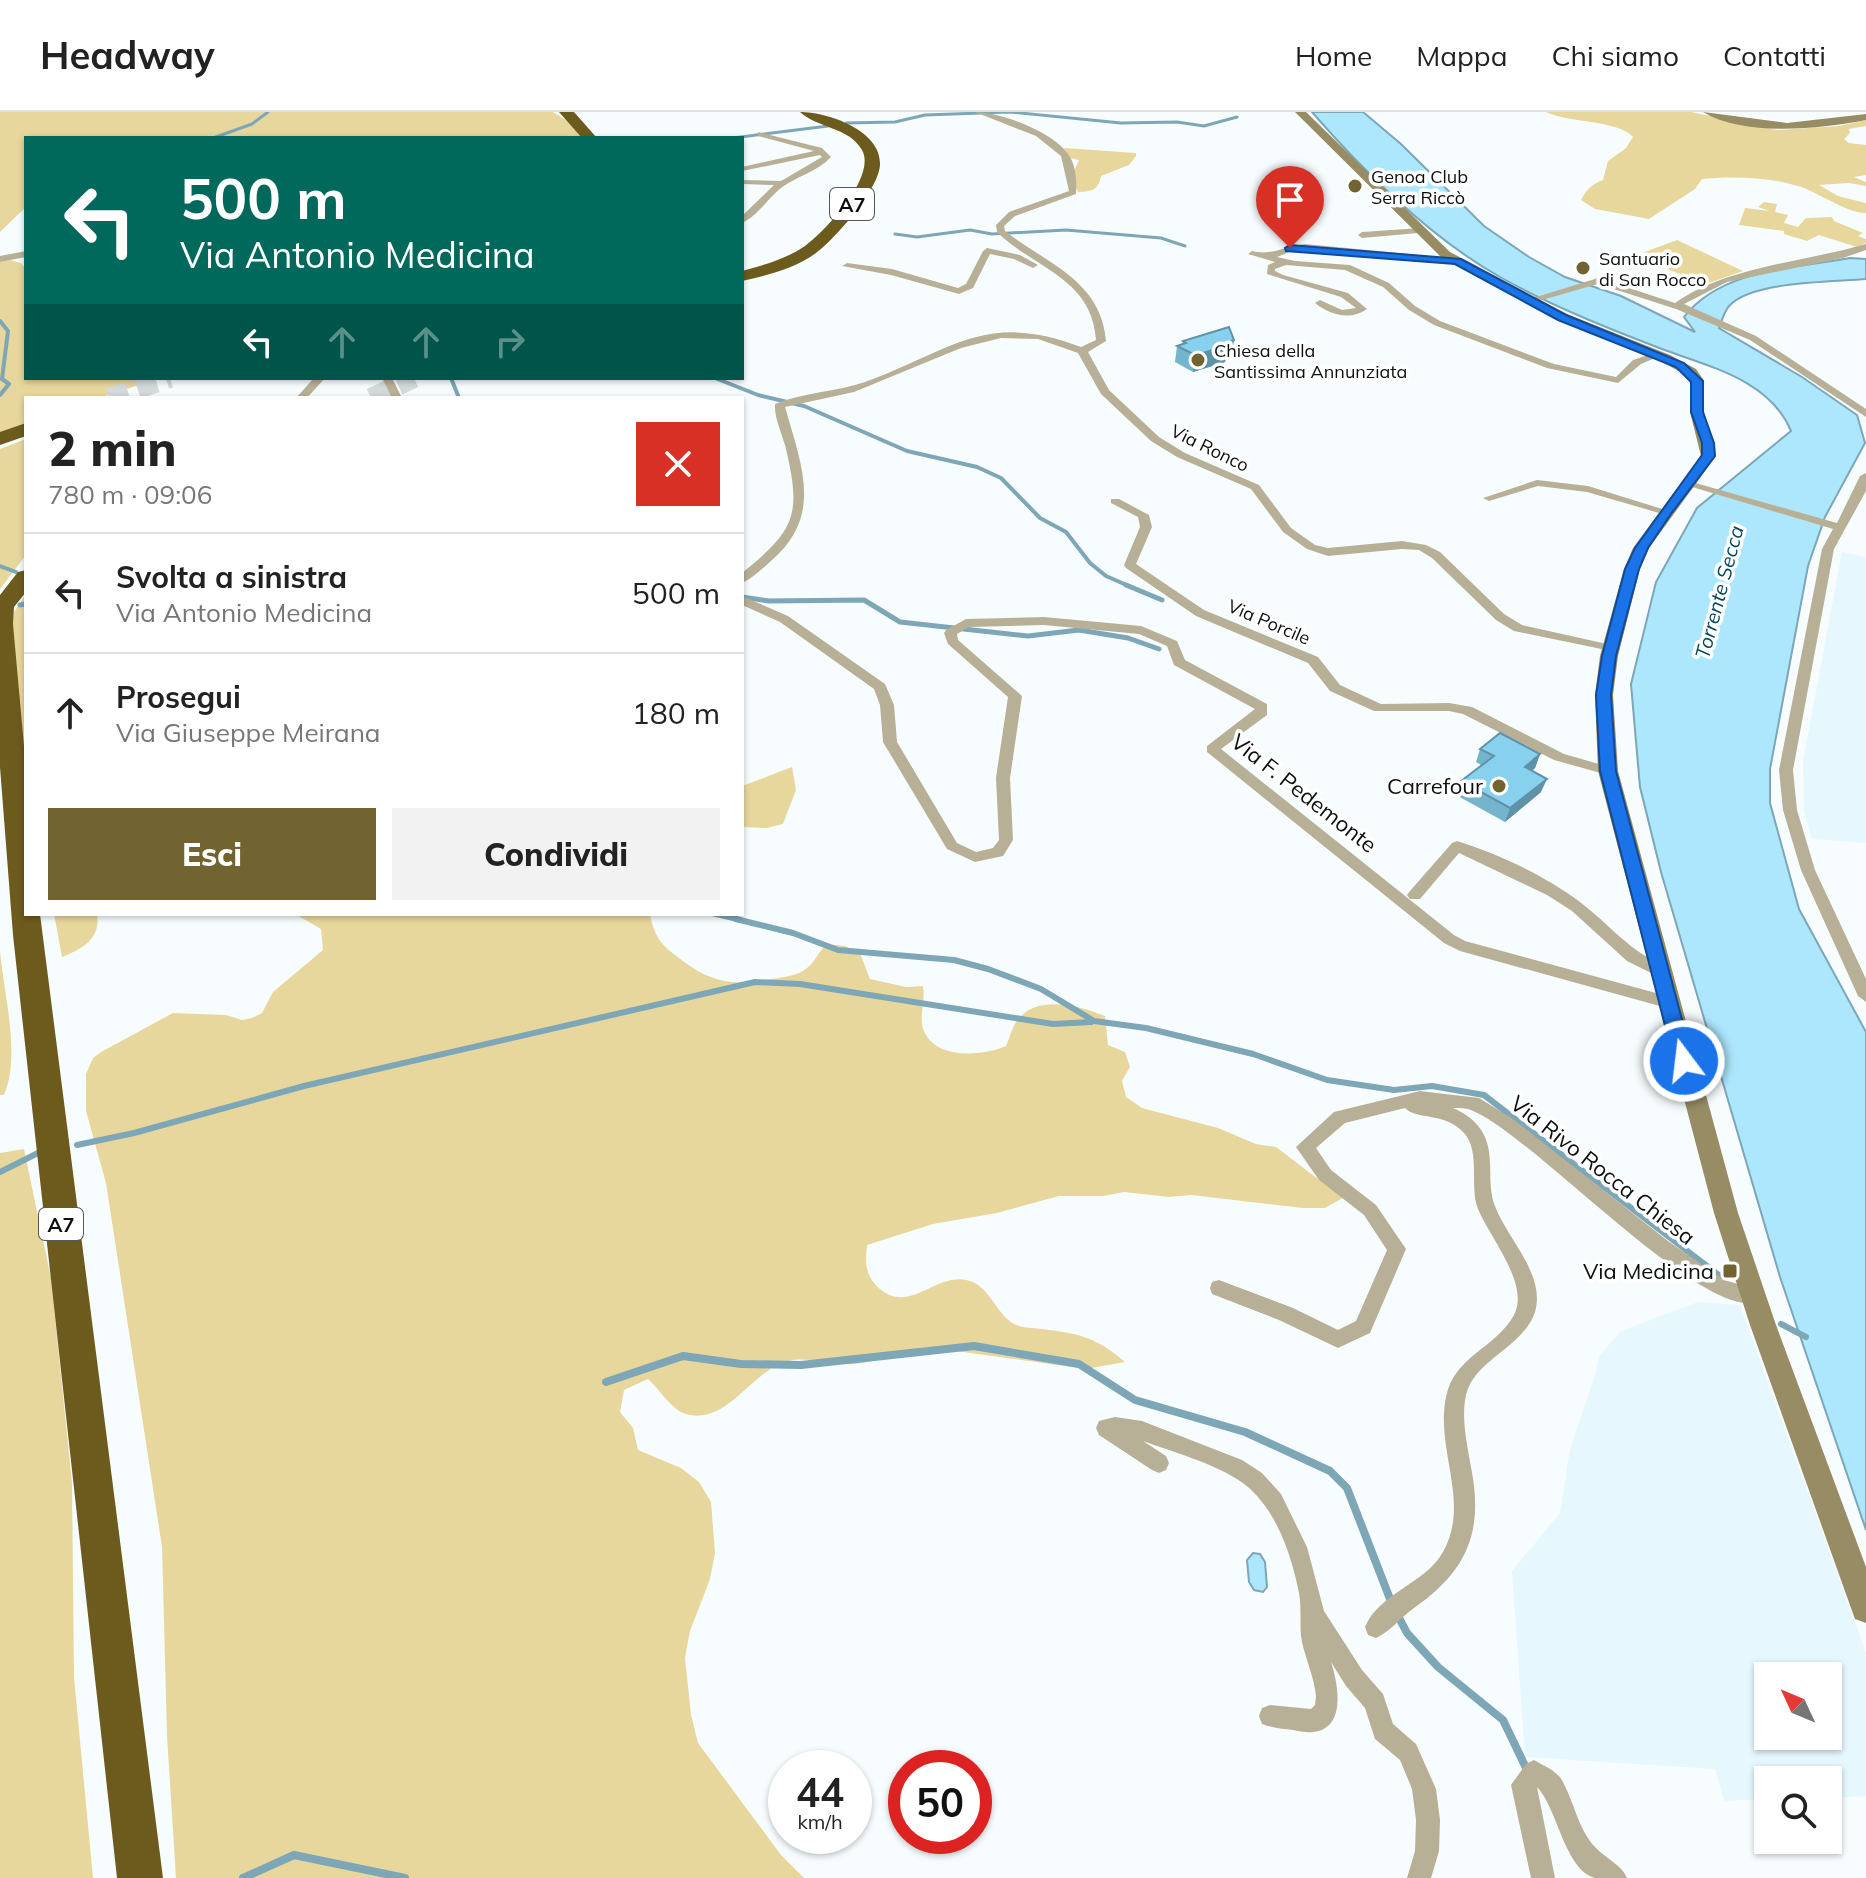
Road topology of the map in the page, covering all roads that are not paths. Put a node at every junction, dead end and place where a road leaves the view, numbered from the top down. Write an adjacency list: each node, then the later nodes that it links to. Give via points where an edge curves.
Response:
1 (566, 112): 8 (highway)
2 (807, 112): 26 (highway, A7, via 865,144 872,156 872,174 827,238 790,260)
3 (979, 112): 27 (street, via 1055,144 1066,156 1073,192 1012,214 1000,225 1007,237)
4 (1300, 112): 14 (main road)
5 (1708, 112): 6 (main road, via 1774,128)
6 (1866, 117)
7 (761, 134): 9 (street)
8 (588, 136)
9 (822, 152): 10 (street); 12 (street, via 827,157 818,166)
10 (744, 169)
11 (744, 182): 12 (street)
12 (782, 183): 13 (street)
13 (744, 219)
14 (1418, 230): 15 (street); 21 (main road)
15 (1362, 235)
16 (1866, 247): 30 (street, via 1724,280 1679,303)
17 (24, 254): 20 (street)
18 (1252, 254): 19 (street)
19 (1268, 258): 21 (street, via 1305,247); 22 (street)
20 (0, 259)
21 (1458, 261): 25 (main road)
22 (1284, 262): 29 (street, via 1270,272 1350,298 1362,309 1340,313); 32 (street, via 1347,267 1386,285 1437,323 1597,378 1618,380 1637,362)
23 (847, 266): 27 (street, via 959,291 970,286 984,252 992,250)
24 (1405, 266): 25 (street)
25 (1477, 272): 28 (main road)
26 (744, 275)
27 (1065, 276): 31 (street, via 1082,289 1101,333 1101,341)
28 (1530, 300): 30 (street, via 1598,281); 32 (main road)
29 (1320, 303)
30 (1681, 309): 35 (street, via 1777,352)
31 (1082, 351): 45 (street, via 1009,334 955,347 849,390 779,406 800,510 790,536); 48 (street, Via Ronco, via 1105,392 1155,439 1255,487 1287,530 1311,547 1328,552 1422,547 1518,628)
32 (1657, 355): 39 (main road, via 1691,372 1697,381 1697,412 1709,456)
33 (318, 380): 34 (street)
34 (303, 396)
35 (1866, 414)
36 (24, 430): 37 (highway)
37 (0, 439)
38 (1866, 476): 40 (street)
39 (1697, 486): 43 (main road); 44 (street)
40 (1864, 491): 44 (street)
41 (1489, 498): 43 (street, via 1537,483 1588,489)
42 (1115, 501): 49 (street, Via Porcile, via 1143,515 1146,527 1130,565 1139,574 1200,613 1313,660 1335,688 1379,708 1467,710 1559,757)
43 (1666, 512): 48 (main road, via 1632,569)
44 (1834, 526): 54 (street, via 1786,770 1787,795 1808,870)
45 (744, 577)
46 (24, 580): 50 (highway, A7, via 3,606 1,624)
47 (749, 602): 55 (street, Via F. Pedemonte, via 784,619 880,687 890,742 952,846 975,857 998,852 1006,840 1003,778 1015,696 952,641 950,633 966,623 988,621 1141,630 1173,644 1179,662 1262,707 1212,749 1449,939)
48 (1612, 649): 49 (main road, via 1604,695)
49 (1608, 771): 53 (main road)
50 (24, 895)
51 (1415, 895): 53 (street, via 1457,846 1566,900 1638,962)
52 (26, 916): 64 (highway, A7)
53 (1659, 970): 55 (main road)
54 (1866, 996)
55 (1667, 1002): 58 (main road)
56 (1388, 1105): 57 (street, Via Rivo Rocca Chiesa, via 1340,1117 1305,1147 1325,1175 1370,1210 1397,1249 1363,1327 1338,1339); 58 (street, Via Rivo Rocca Chiesa, via 1420,1098 1473,1103 1719,1287); 62 (street, via 1450,1114 1474,1133 1480,1147 1481,1195 1522,1275 1528,1301 1519,1324 1458,1385 1454,1414 1468,1496 1451,1560)
57 (1219, 1288)
58 (1752, 1296): 60 (main road)
59 (1159, 1463): 61 (street, via 1106,1428 1140,1430 1254,1479 1299,1552)
60 (1866, 1608)
61 (1314, 1616): 63 (street, via 1313,1643 1326,1673 1322,1714 1314,1721); 65 (street, via 1375,1702 1383,1731 1408,1752 1424,1789 1427,1851)
62 (1376, 1627)
63 (1270, 1716)
64 (140, 1878)
65 (1419, 1878)
66 (1543, 1878): 67 (street, via 1523,1785 1534,1772 1558,1793 1578,1845)
67 (1615, 1878)

